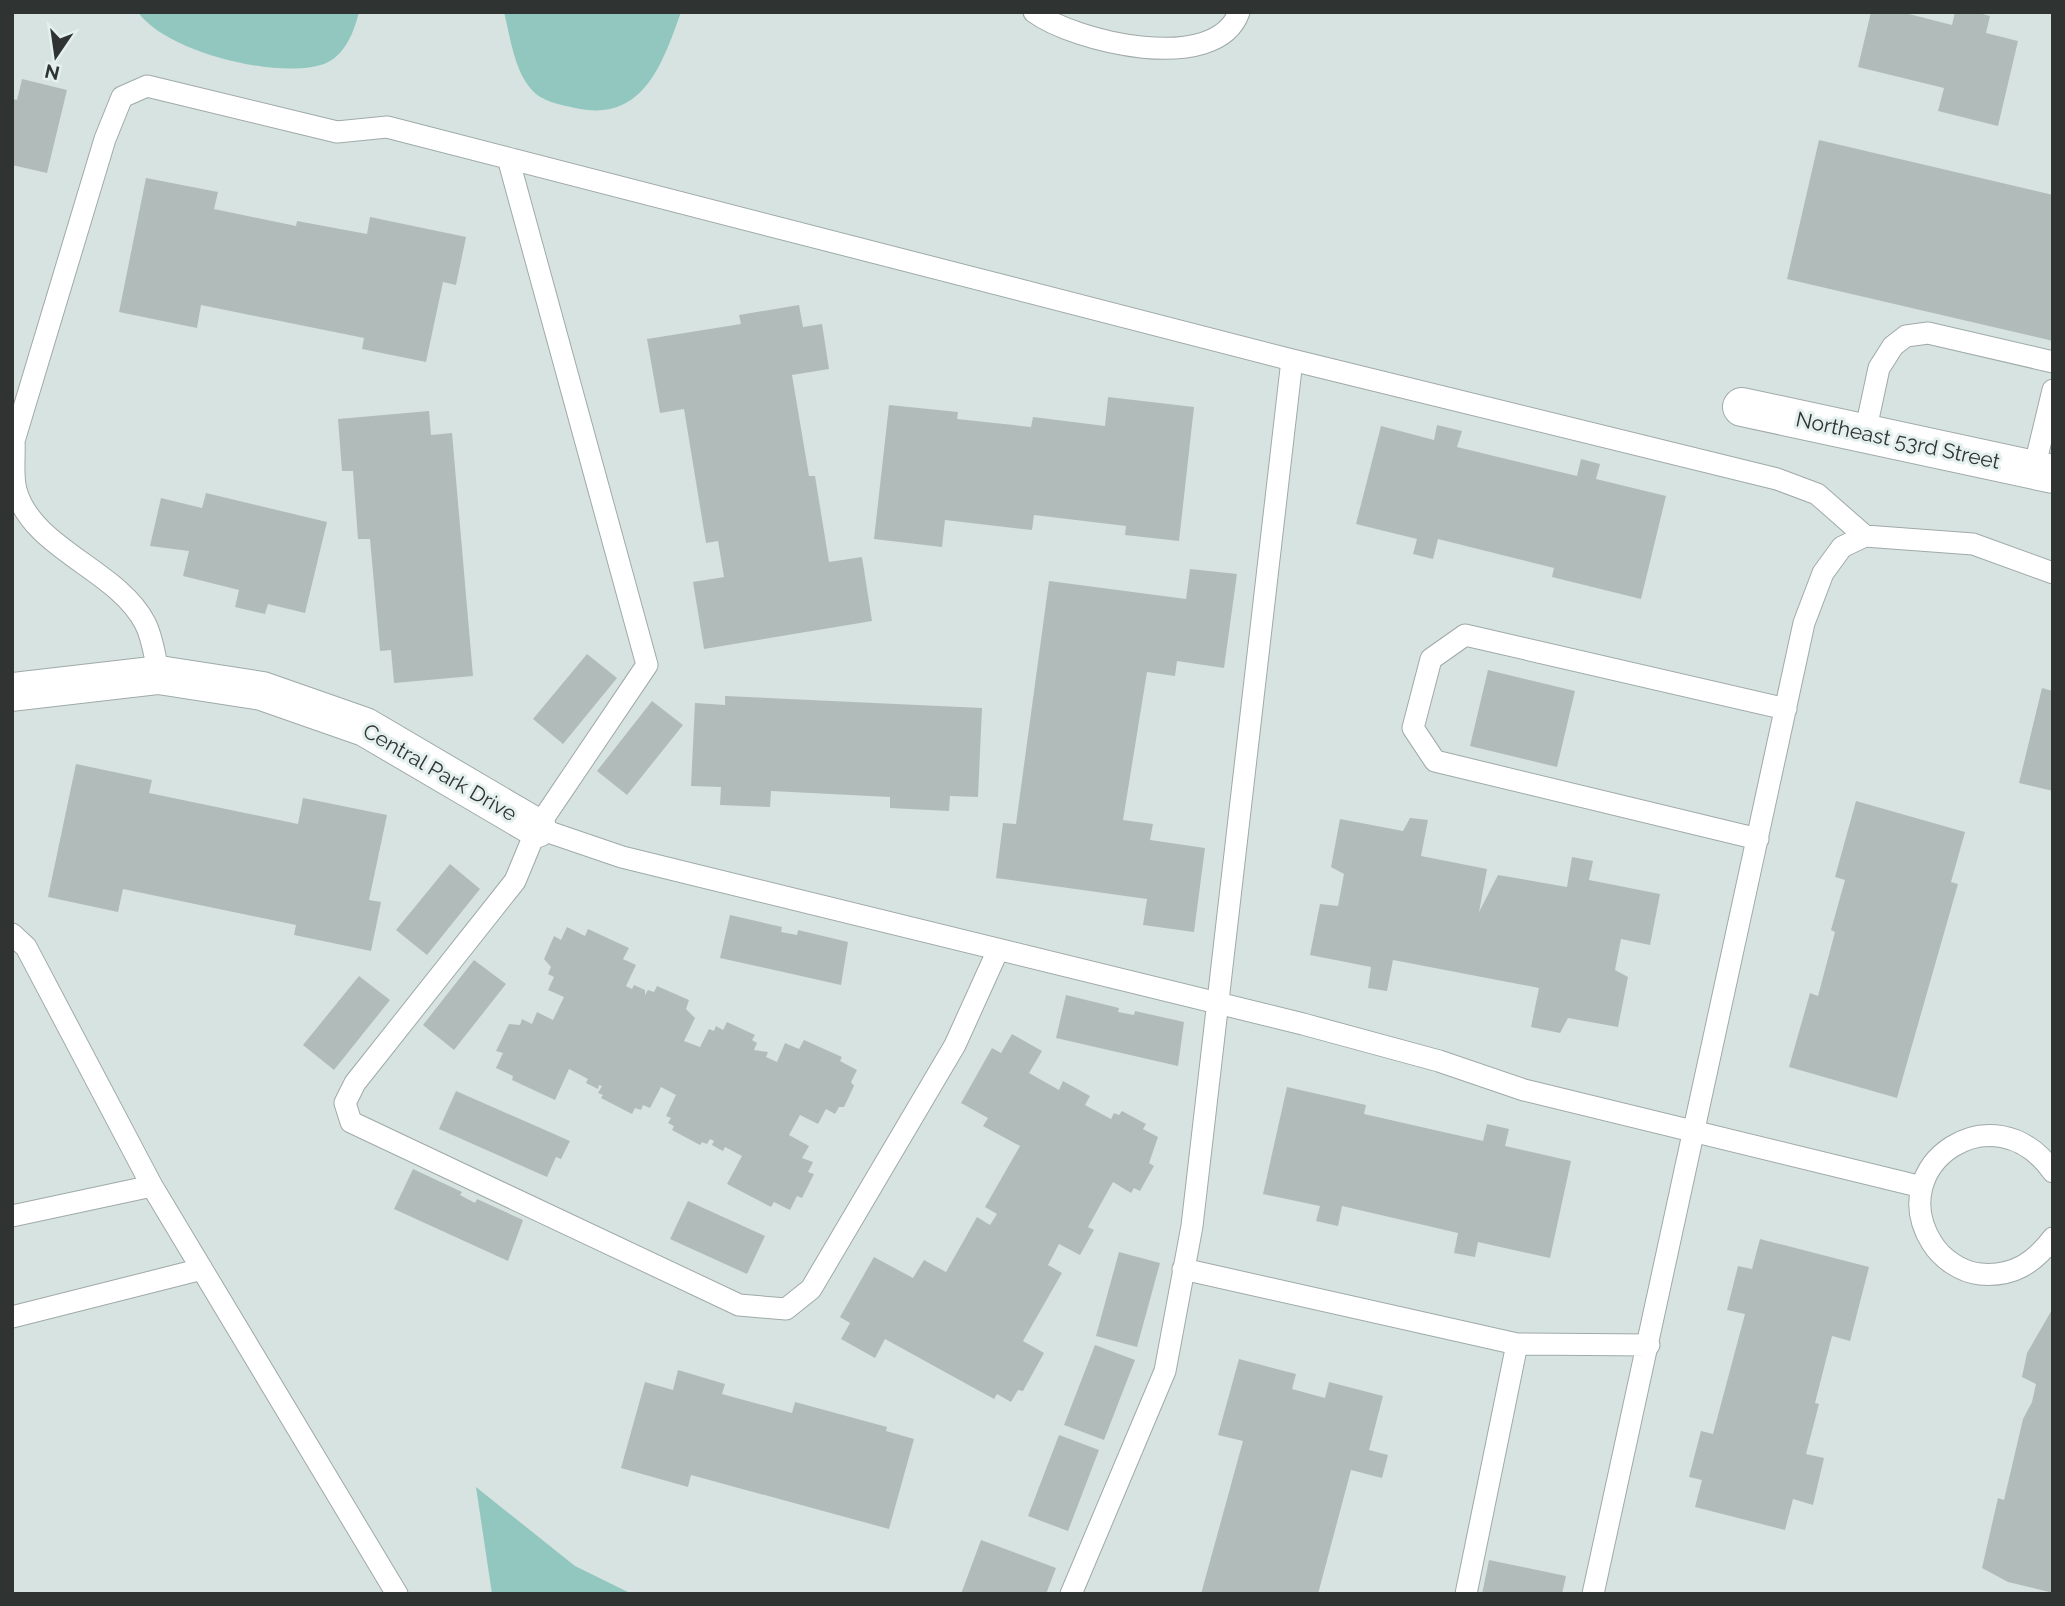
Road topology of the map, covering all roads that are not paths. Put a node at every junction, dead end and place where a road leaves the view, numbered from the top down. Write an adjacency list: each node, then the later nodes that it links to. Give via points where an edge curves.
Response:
1 (1034, 12): 2 (lane, via 1105,42 1162,49 1208,44 1237,20)
2 (1239, 12)
3 (508, 158): 4 (lane); 12 (lane, via 387,127 337,132 147,86 122,96 14,441 16,489 30,517 116,589 145,623); 15 (lane, via 647,665)
4 (1292, 360): 10 (lane, via 1777,479 1817,494); 19 (lane)
5 (2053, 362): 8 (lane, via 1928,333 1906,336 1893,346 1880,368)
6 (2053, 390): 9 (lane)
7 (1742, 407): 8 (street, Northeast 53rd Street)
8 (1865, 433): 9 (street, Northeast 53rd Street)
9 (2043, 471)
10 (1865, 536): 11 (lane, via 1973,544); 14 (lane, via 1842,547 1823,573 1804,623)
11 (2053, 573)
12 (159, 675): 13 (street, Central Park Drive); 15 (street, Central Park Drive, via 262,691 365,727)
13 (12, 692)
14 (1786, 709): 16 (lane); 16 (lane, via 1465,635 1431,659 1413,728 1435,761)
15 (537, 828): 18 (lane, via 622,857); 18 (lane, via 515,881 355,1083 345,1103 351,1122 739,1305 786,1309 811,1289 955,1045)
16 (1758, 839): 20 (lane)
17 (12, 934): 22 (lane, via 26,947)
18 (998, 950): 19 (lane)
19 (1216, 1003): 20 (lane); 27 (lane, via 1192,1226)
20 (1694, 1134): 23 (lane); 30 (lane)
21 (2053, 1172): 23 (lane, via 2025,1143 1983,1135 1945,1151)
22 (152, 1186): 24 (lane); 26 (lane)
23 (1922, 1187): 25 (lane, via 1920,1210 1926,1232 1938,1251 1955,1265 1999,1275 2021,1269)
24 (12, 1216)
25 (2053, 1238)
26 (202, 1269): 28 (lane); 31 (lane)
27 (1183, 1269): 29 (lane); 32 (lane, via 1165,1371)
28 (12, 1317)
29 (1517, 1344): 30 (lane); 33 (lane)
30 (1649, 1345): 34 (lane)
31 (397, 1594)
32 (1071, 1594)
33 (1466, 1594)
34 (1593, 1594)

